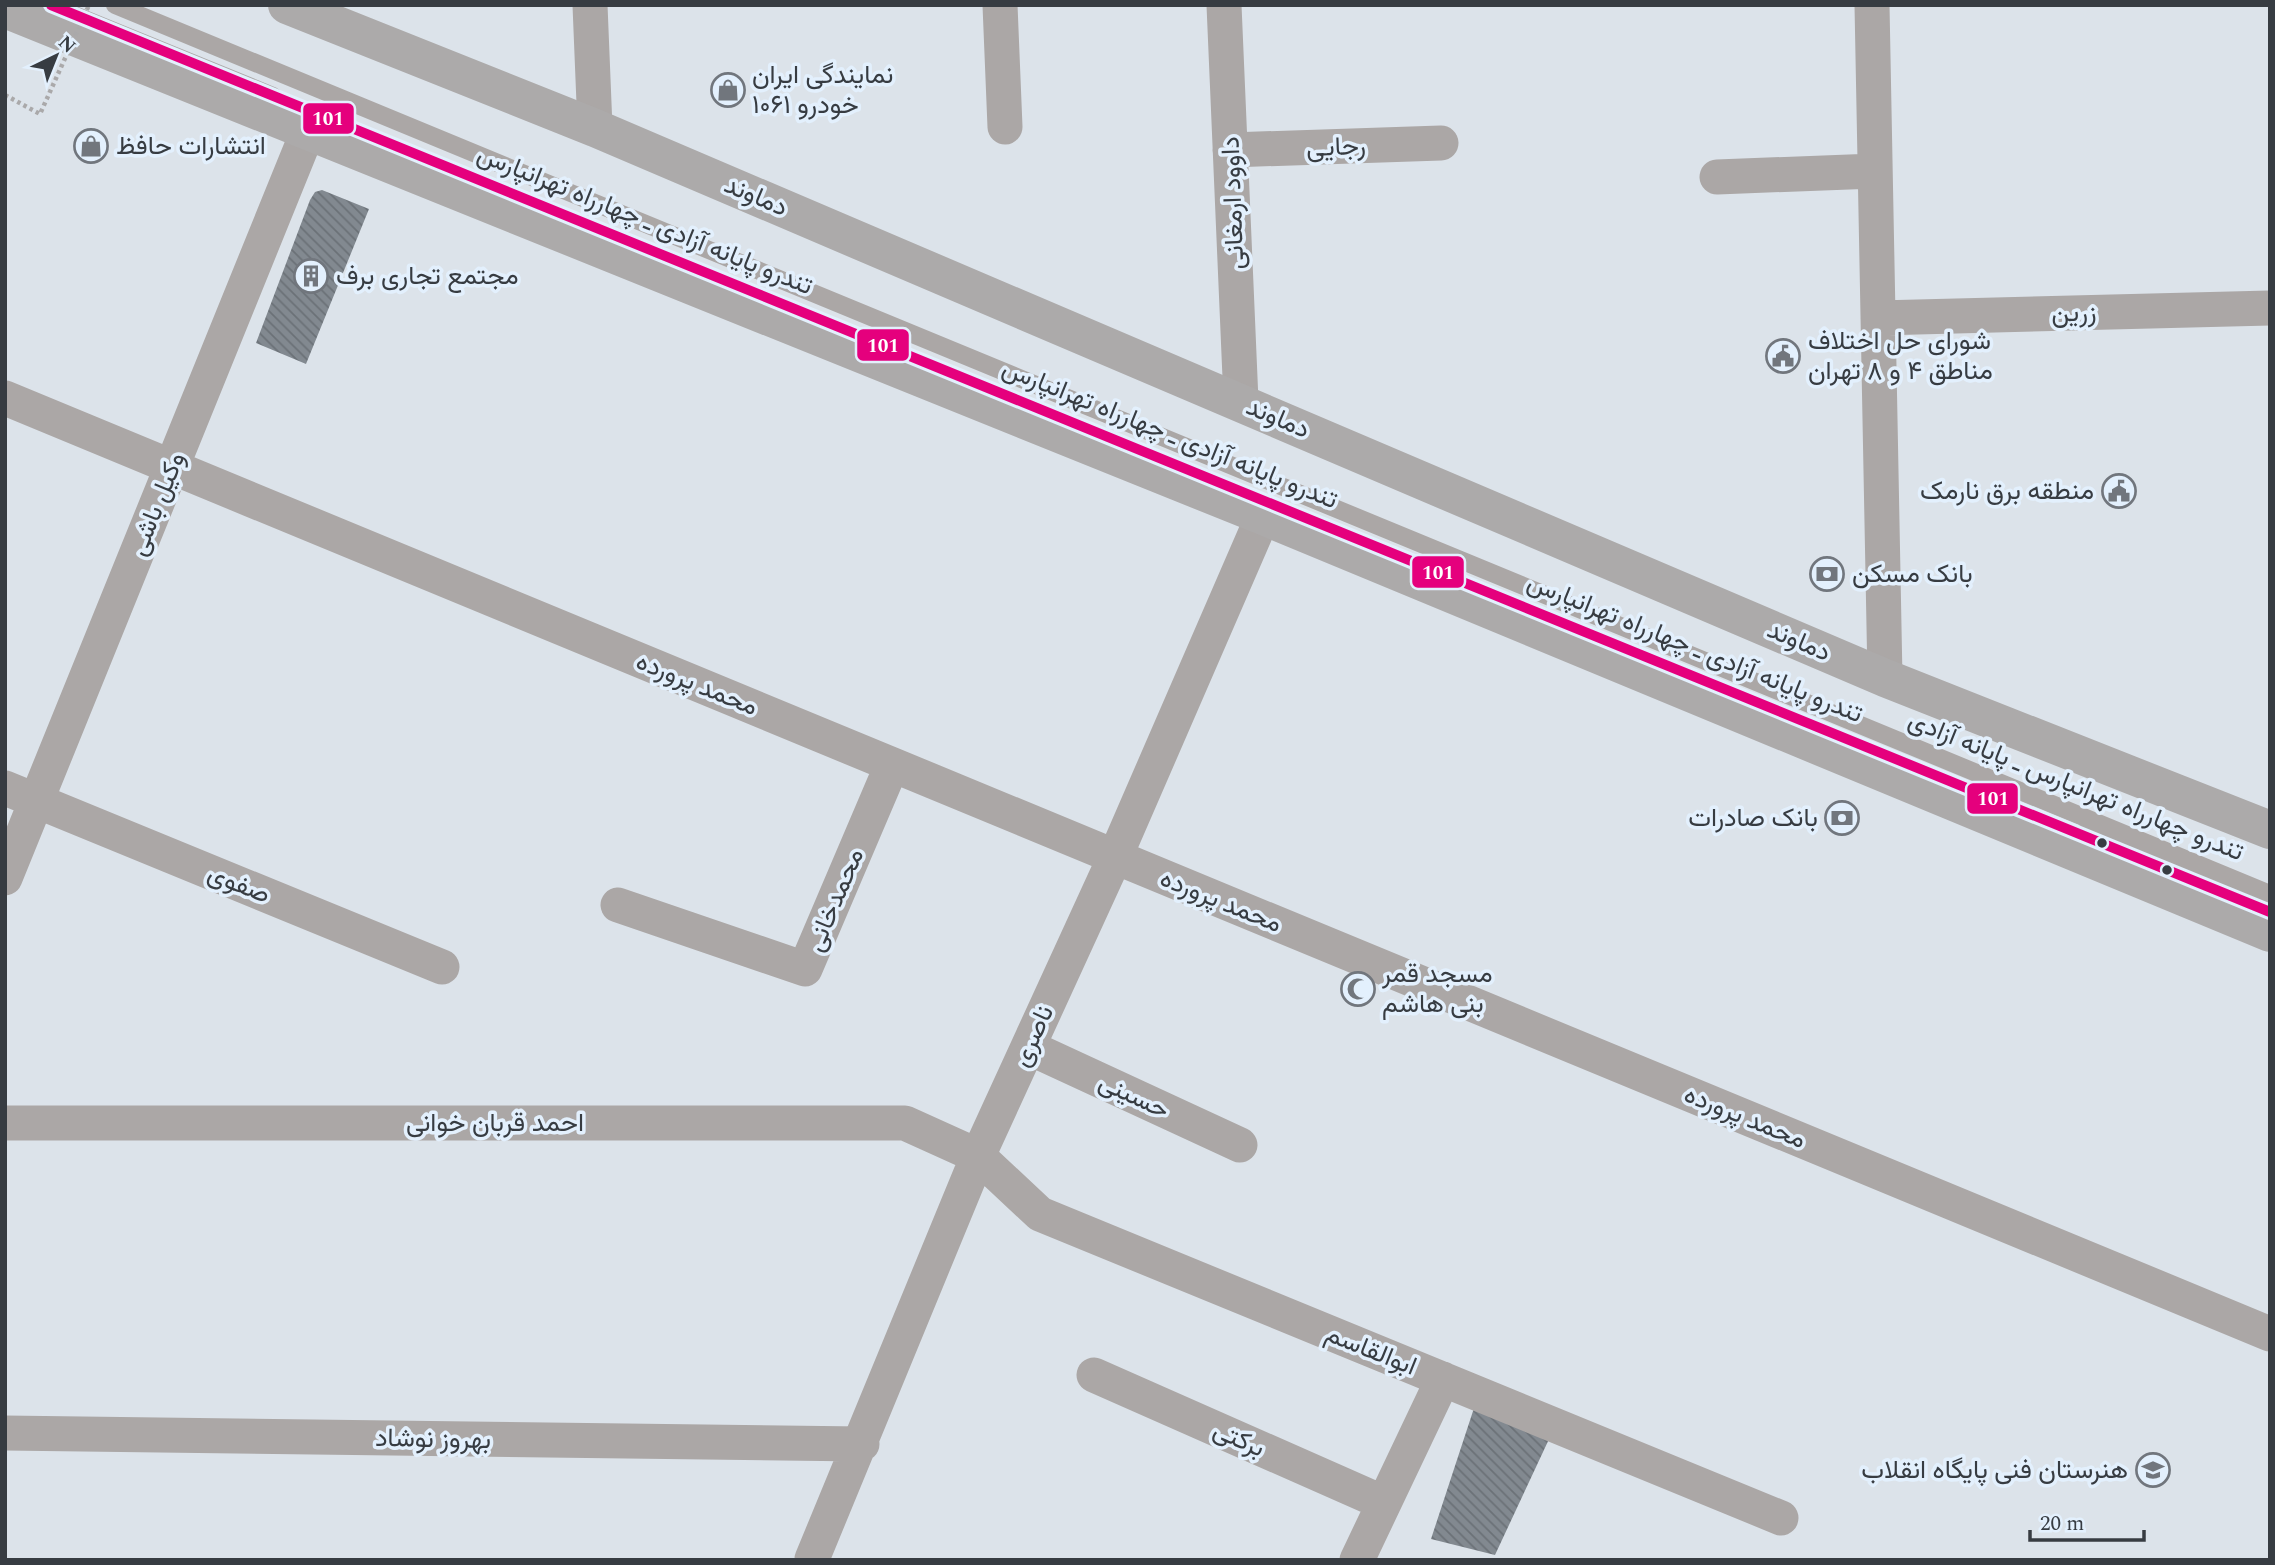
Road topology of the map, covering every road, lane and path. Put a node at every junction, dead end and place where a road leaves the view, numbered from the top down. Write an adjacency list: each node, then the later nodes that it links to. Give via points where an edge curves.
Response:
1 (50, 5): 32 (lane, تندرو پایانه آزادی ـ چهارراه تهرانپارس)
2 (89, 5): 10 (path, bridge, via 40,114)
3 (115, 5): 30 (lane, تندرو چهارراه تهرانپارس ـ پایانه آزادی)
4 (287, 5): 12 (main road, دماوند)
5 (590, 5): 12 (street)
6 (1000, 5): 11 (street)
7 (1224, 5): 15 (street, داوود ارمغانی)
8 (1871, 5): 16 (street)
9 (5, 9): 13 (main road)
10 (5, 95)
11 (1005, 127)
12 (595, 128): 21 (main road, دماوند)
13 (308, 131): 22 (street, وکیل باشی); 23 (main road)
14 (1441, 144): 15 (street, رجایی)
15 (1230, 150): 21 (street, داوود ارمغانی)
16 (1875, 171): 17 (street); 19 (street)
17 (1717, 177)
18 (2270, 308): 19 (street, زرین)
19 (1878, 318): 24 (street)
20 (5, 398): 22 (street, محمد پرورده)
21 (1241, 401): 24 (main road, دماوند)
22 (172, 467): 25 (street, محمد پرورده); 26 (street, وکیل باشی)
23 (1263, 516): 28 (street, ناصری); 33 (main road)
24 (1885, 678): 27 (main road, دماوند)
25 (892, 765): 28 (street, محمد پرورده); 31 (street, محمدخانی, via 805,969)
26 (21, 795): 29 (street, وکیل باشی); 34 (street, صفوی)
27 (2270, 830)
28 (1115, 857): 35 (street, ناصری); 39 (street, محمد پرورده)
29 (5, 878)
30 (2270, 894)
31 (618, 905)
32 (2270, 912)
33 (2270, 933)
34 (442, 967)
35 (1028, 1048): 37 (street, حسینی); 38 (street, ناصری)
36 (5, 1123): 38 (street, احمد قربان خوانی, via 905,1123)
37 (1240, 1145)
38 (978, 1156): 41 (street, ابوالقاسم, via 1040,1214); 43 (street, ناصری)
39 (2270, 1334)
40 (1094, 1374): 44 (street, برکتی)
41 (1443, 1379): 44 (street); 45 (street, ابوالقاسم)
42 (5, 1433): 43 (street, بهروز نوشاد)
43 (862, 1444): 46 (street, ناصری)
44 (1384, 1503): 47 (street)
45 (1781, 1518)
46 (811, 1559)
47 (1357, 1560)

